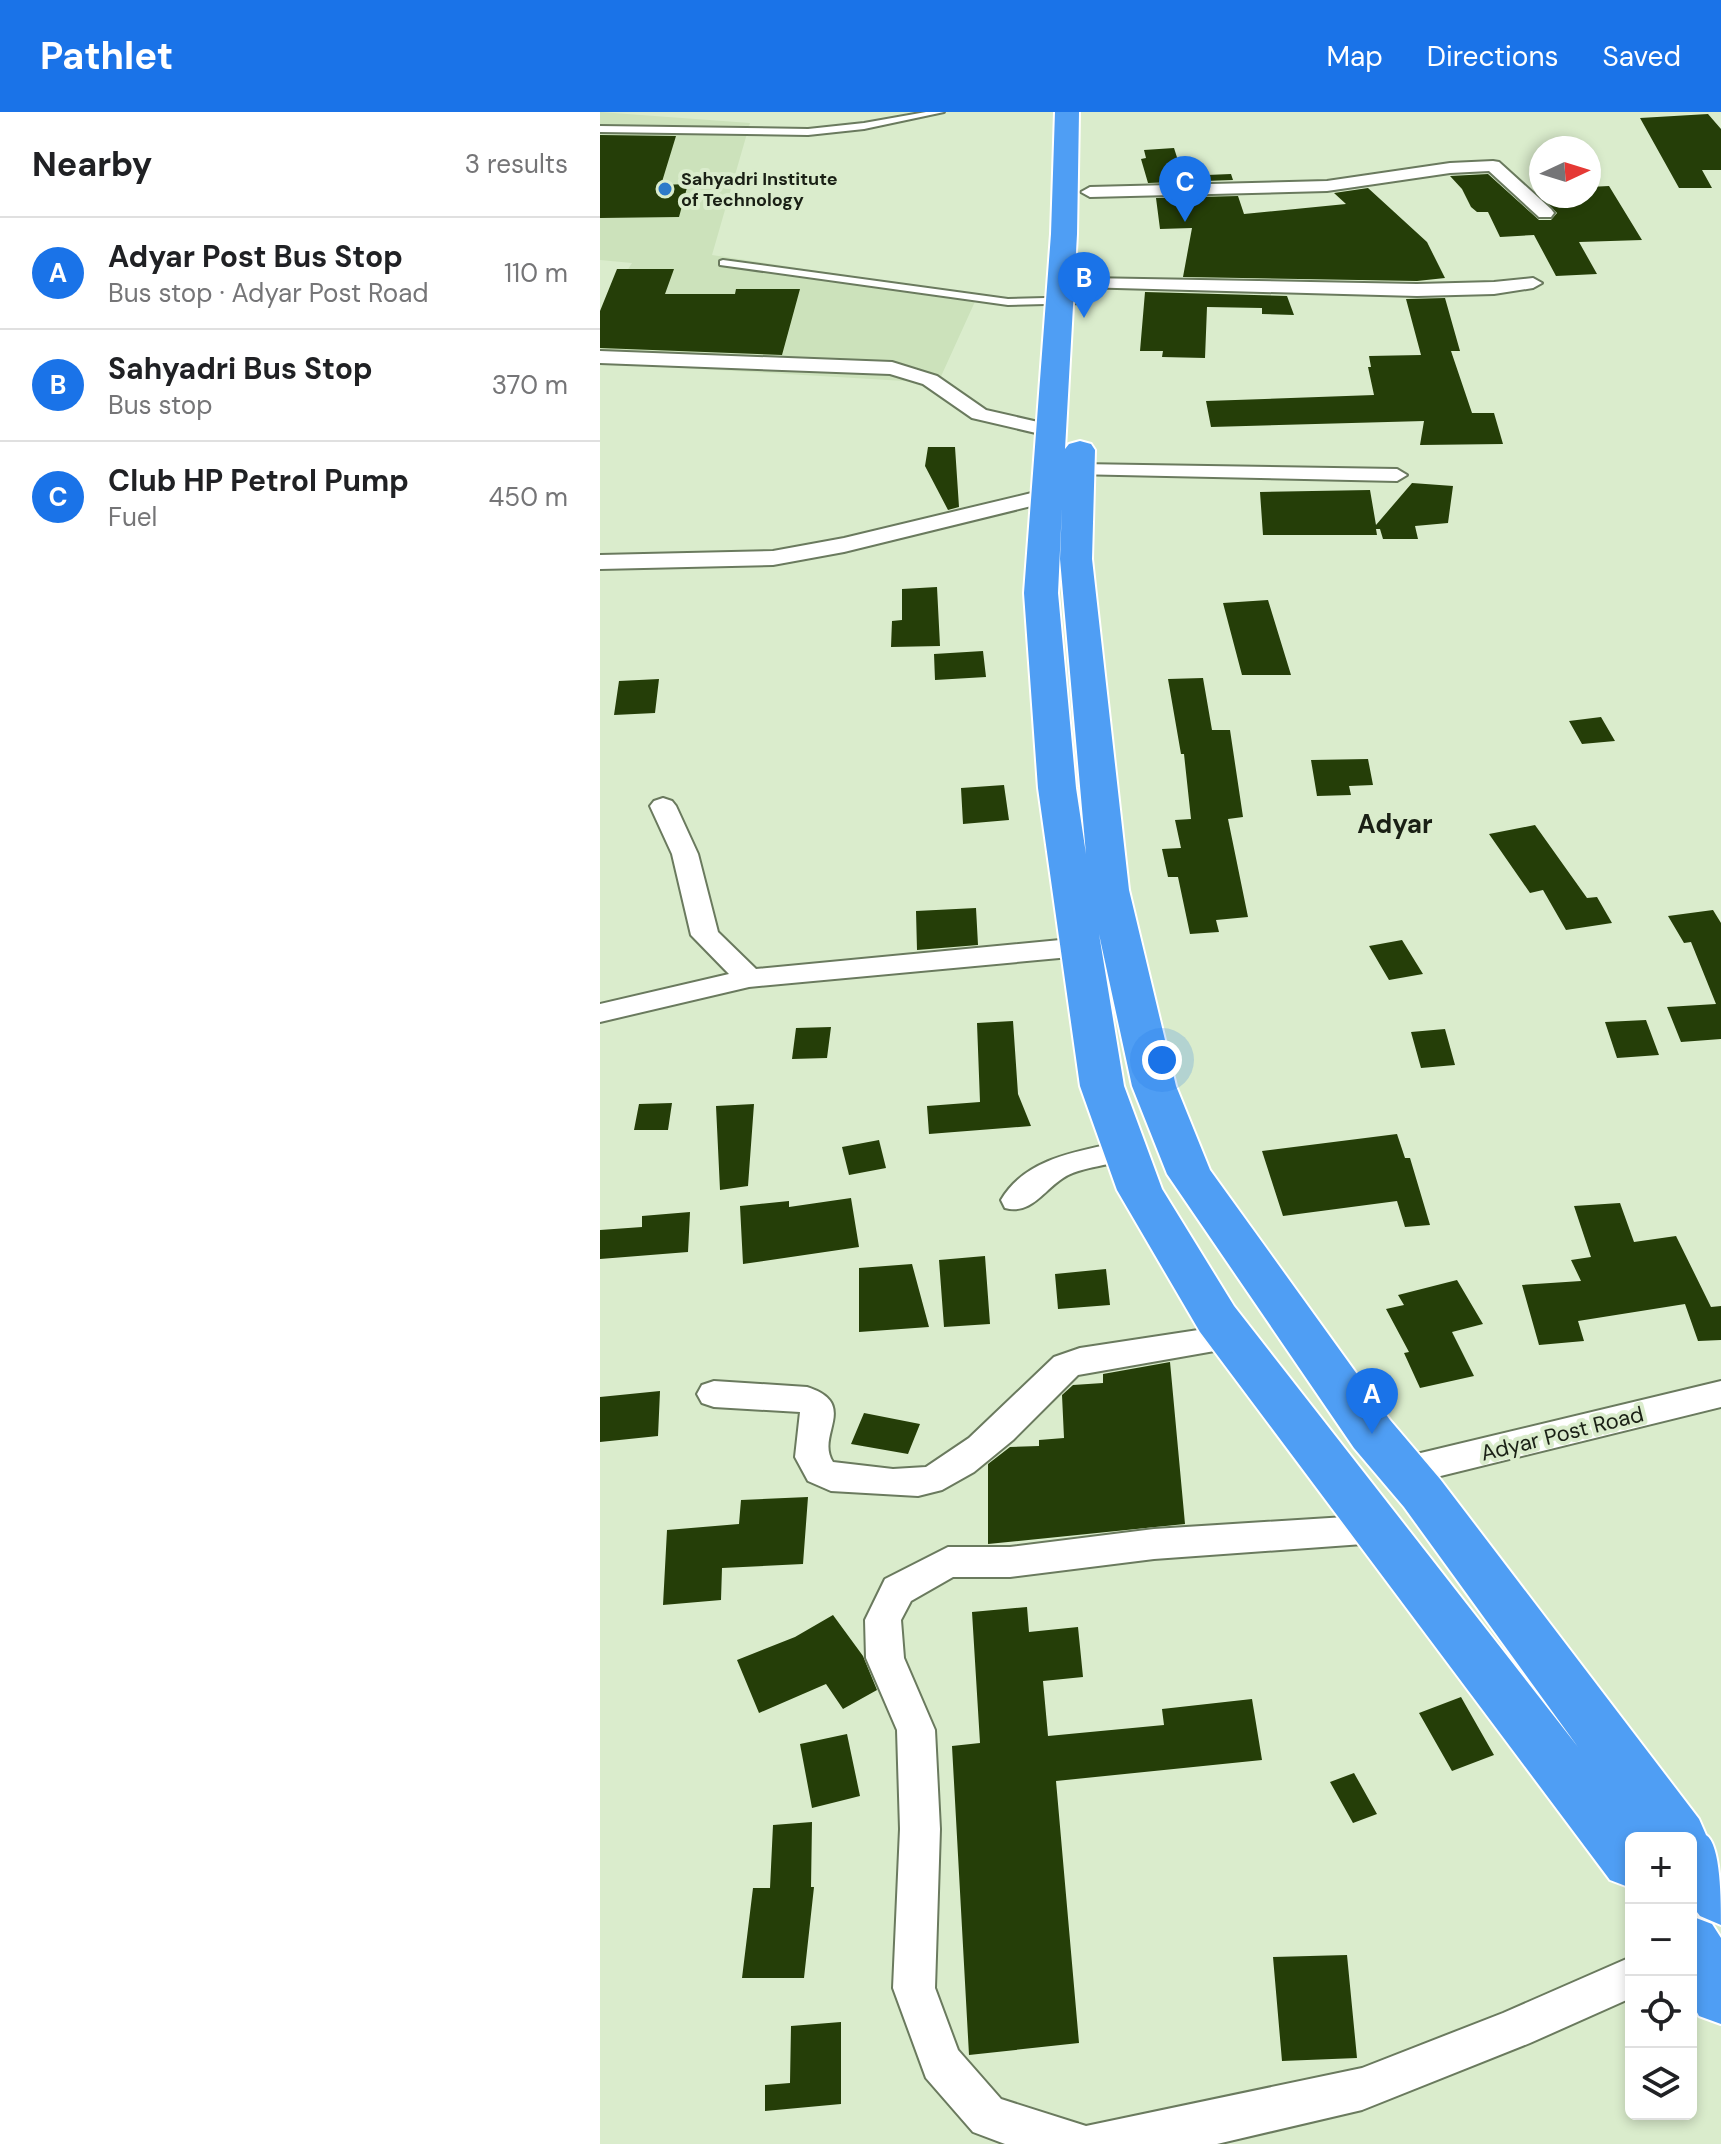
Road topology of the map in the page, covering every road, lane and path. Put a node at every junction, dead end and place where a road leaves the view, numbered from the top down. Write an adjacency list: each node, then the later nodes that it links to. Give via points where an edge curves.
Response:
1 (940, 112): 4 (lane, via 808,132)
2 (1067, 112): 9 (highway)
3 (1094, 112): 5 (highway)
4 (600, 129)
5 (1090, 192): 6 (street, via 1327,186 1493,166); 9 (highway)
6 (1545, 213)
7 (723, 263): 9 (lane, via 1008,302)
8 (1533, 283): 9 (street)
9 (1077, 295): 11 (highway); 13 (highway)
10 (600, 357): 11 (street, via 892,368 930,380 979,414)
11 (1053, 431): 13 (highway)
12 (1397, 475): 13 (street)
13 (1064, 482): 14 (street, via 844,545 773,558); 16 (highway, via 1041,593 1057,788); 24 (highway, via 1109,890 1154,1086 1189,1174 1293,1325)
14 (600, 562)
15 (663, 806): 17 (street, via 685,854 705,935)
16 (1081, 947): 17 (street); 19 (highway, via 1102,1086)
17 (749, 978): 18 (street)
18 (600, 1013)
19 (1125, 1151): 20 (street, via 1055,1168); 21 (highway, via 1140,1190)
20 (1016, 1200)
21 (1231, 1337): 22 (street, via 1066,1366 974,1454 945,1475 919,1482 831,1477 818,1471 812,1455 817,1410 807,1400); 25 (highway)
22 (714, 1394)
23 (1721, 1394): 24 (street, Adyar Post Road)
24 (1404, 1471): 26 (highway)
25 (1377, 1529): 27 (highway); 31 (street, via 1154,1544 1010,1562 948,1562 898,1590 883,1620 885,1658 916,1730 920,1829 914,1988 941,2063 988,2117)
26 (1674, 1832)
27 (1625, 1853)
28 (1697, 1864): 29 (highway)
29 (1721, 1897)
30 (1625, 1980): 32 (street, via 1362,2089)
31 (1076, 2144)
32 (1096, 2144)

